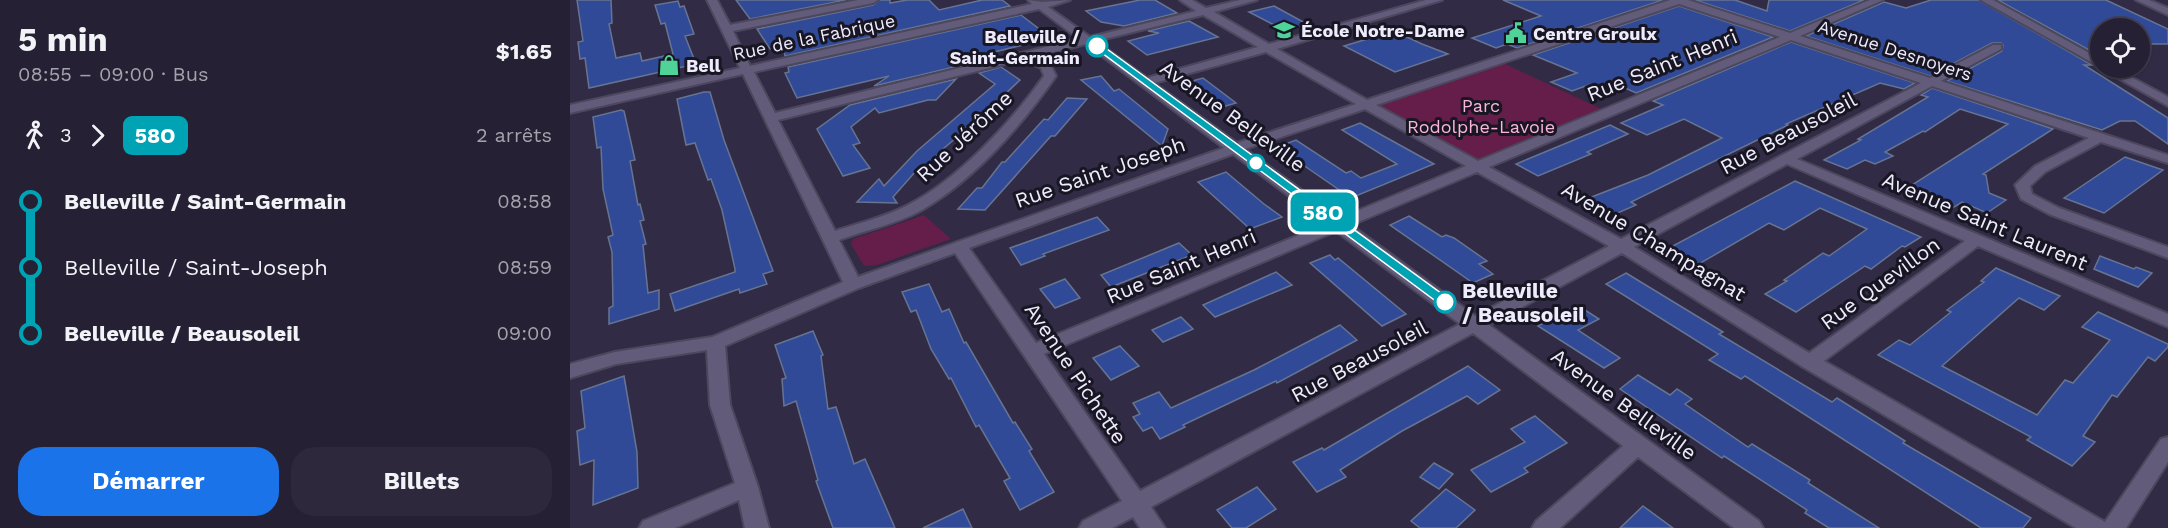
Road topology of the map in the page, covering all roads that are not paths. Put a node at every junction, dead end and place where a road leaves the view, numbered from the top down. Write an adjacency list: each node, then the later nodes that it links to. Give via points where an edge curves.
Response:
1 (712, 0): 14 (street)
2 (873, 0): 14 (street)
3 (1065, 0): 11 (street, Rue de la Fabrique)
4 (1185, 0): 12 (street, Avenue Champagnat)
5 (1252, 0): 12 (street)
6 (1437, 0): 18 (street)
7 (1679, 0): 15 (street, Avenue Desnoyers); 26 (street, Rue Saint Joseph)
8 (1878, 0): 15 (street, Rue Saint Henri)
9 (1986, 0): 20 (street)
10 (2141, 0): 13 (street)
11 (1037, 3): 16 (street, Avenue Belleville); 21 (street, Rue de la Fabrique)
12 (1205, 12): 16 (street); 18 (street, Avenue Champagnat)
13 (2168, 12)
14 (727, 29): 21 (street)
15 (1790, 37): 24 (street, Avenue Desnoyers); 33 (street, Rue Saint Henri)
16 (1089, 40): 19 (street); 23 (street, Avenue Belleville)
17 (1997, 47): 24 (street, Rue Beausoleil)
18 (1268, 48): 23 (street); 26 (street, Avenue Champagnat)
19 (1023, 56): 28 (street); 35 (street, Rue Jérôme, via 1046,66 1050,76 1038,96 968,166 915,208)
20 (2090, 58)
21 (747, 70): 27 (street, Rue de la Fabrique); 28 (street)
22 (2124, 78): 25 (street)
23 (1146, 82): 30 (street, Avenue Belleville)
24 (1931, 82): 29 (street, Avenue Desnoyers); 31 (street, Rue Beausoleil)
25 (2168, 102)
26 (1366, 105): 30 (street, Rue Saint Joseph); 33 (street, Avenue Champagnat)
27 (570, 109)
28 (771, 118): 35 (street)
29 (2100, 137): 32 (street, Avenue Desnoyers); 39 (street, via 2040,169 2022,185 2026,196 2054,211)
30 (1236, 148): 34 (street, Avenue Belleville); 37 (street, Rue Saint Joseph)
31 (1786, 159): 36 (street, Avenue Saint Laurent); 38 (street, Rue Beausoleil)
32 (2168, 159)
33 (1479, 166): 34 (street, Rue Saint Henri); 38 (street, Avenue Champagnat)
34 (1340, 224): 42 (street, Avenue Belleville); 44 (street, Rue Saint Henri)
35 (830, 238): 40 (street)
36 (1976, 240): 41 (street, Avenue Saint Laurent); 45 (street, Rue Quevillon)
37 (959, 246): 40 (street, Rue Saint Joseph); 44 (street, Avenue Pichette)
38 (1622, 246): 42 (street, Rue Beausoleil); 45 (street, Avenue Champagnat)
39 (2168, 253)
40 (853, 284): 43 (street, Rue Saint Joseph)
41 (2168, 321)
42 (1475, 324): 47 (street, Avenue Belleville); 50 (street, Rue Beausoleil)
43 (716, 343): 46 (street, Rue Saint Joseph, via 648,352); 49 (street, via 720,405)
44 (1032, 352): 50 (street, Avenue Pichette)
45 (1810, 362): 57 (street, Avenue Champagnat)
46 (570, 371)
47 (1638, 445): 55 (street); 56 (street, Avenue Belleville)
48 (2168, 445): 58 (street)
49 (747, 487): 51 (street); 52 (street)
50 (1137, 504): 53 (street, Rue Beausoleil); 54 (street, Avenue Pichette)
51 (651, 528)
52 (757, 528)
53 (1091, 528)
54 (1153, 528)
55 (1544, 528)
56 (1751, 528)
57 (2096, 528)
58 (2113, 528)

